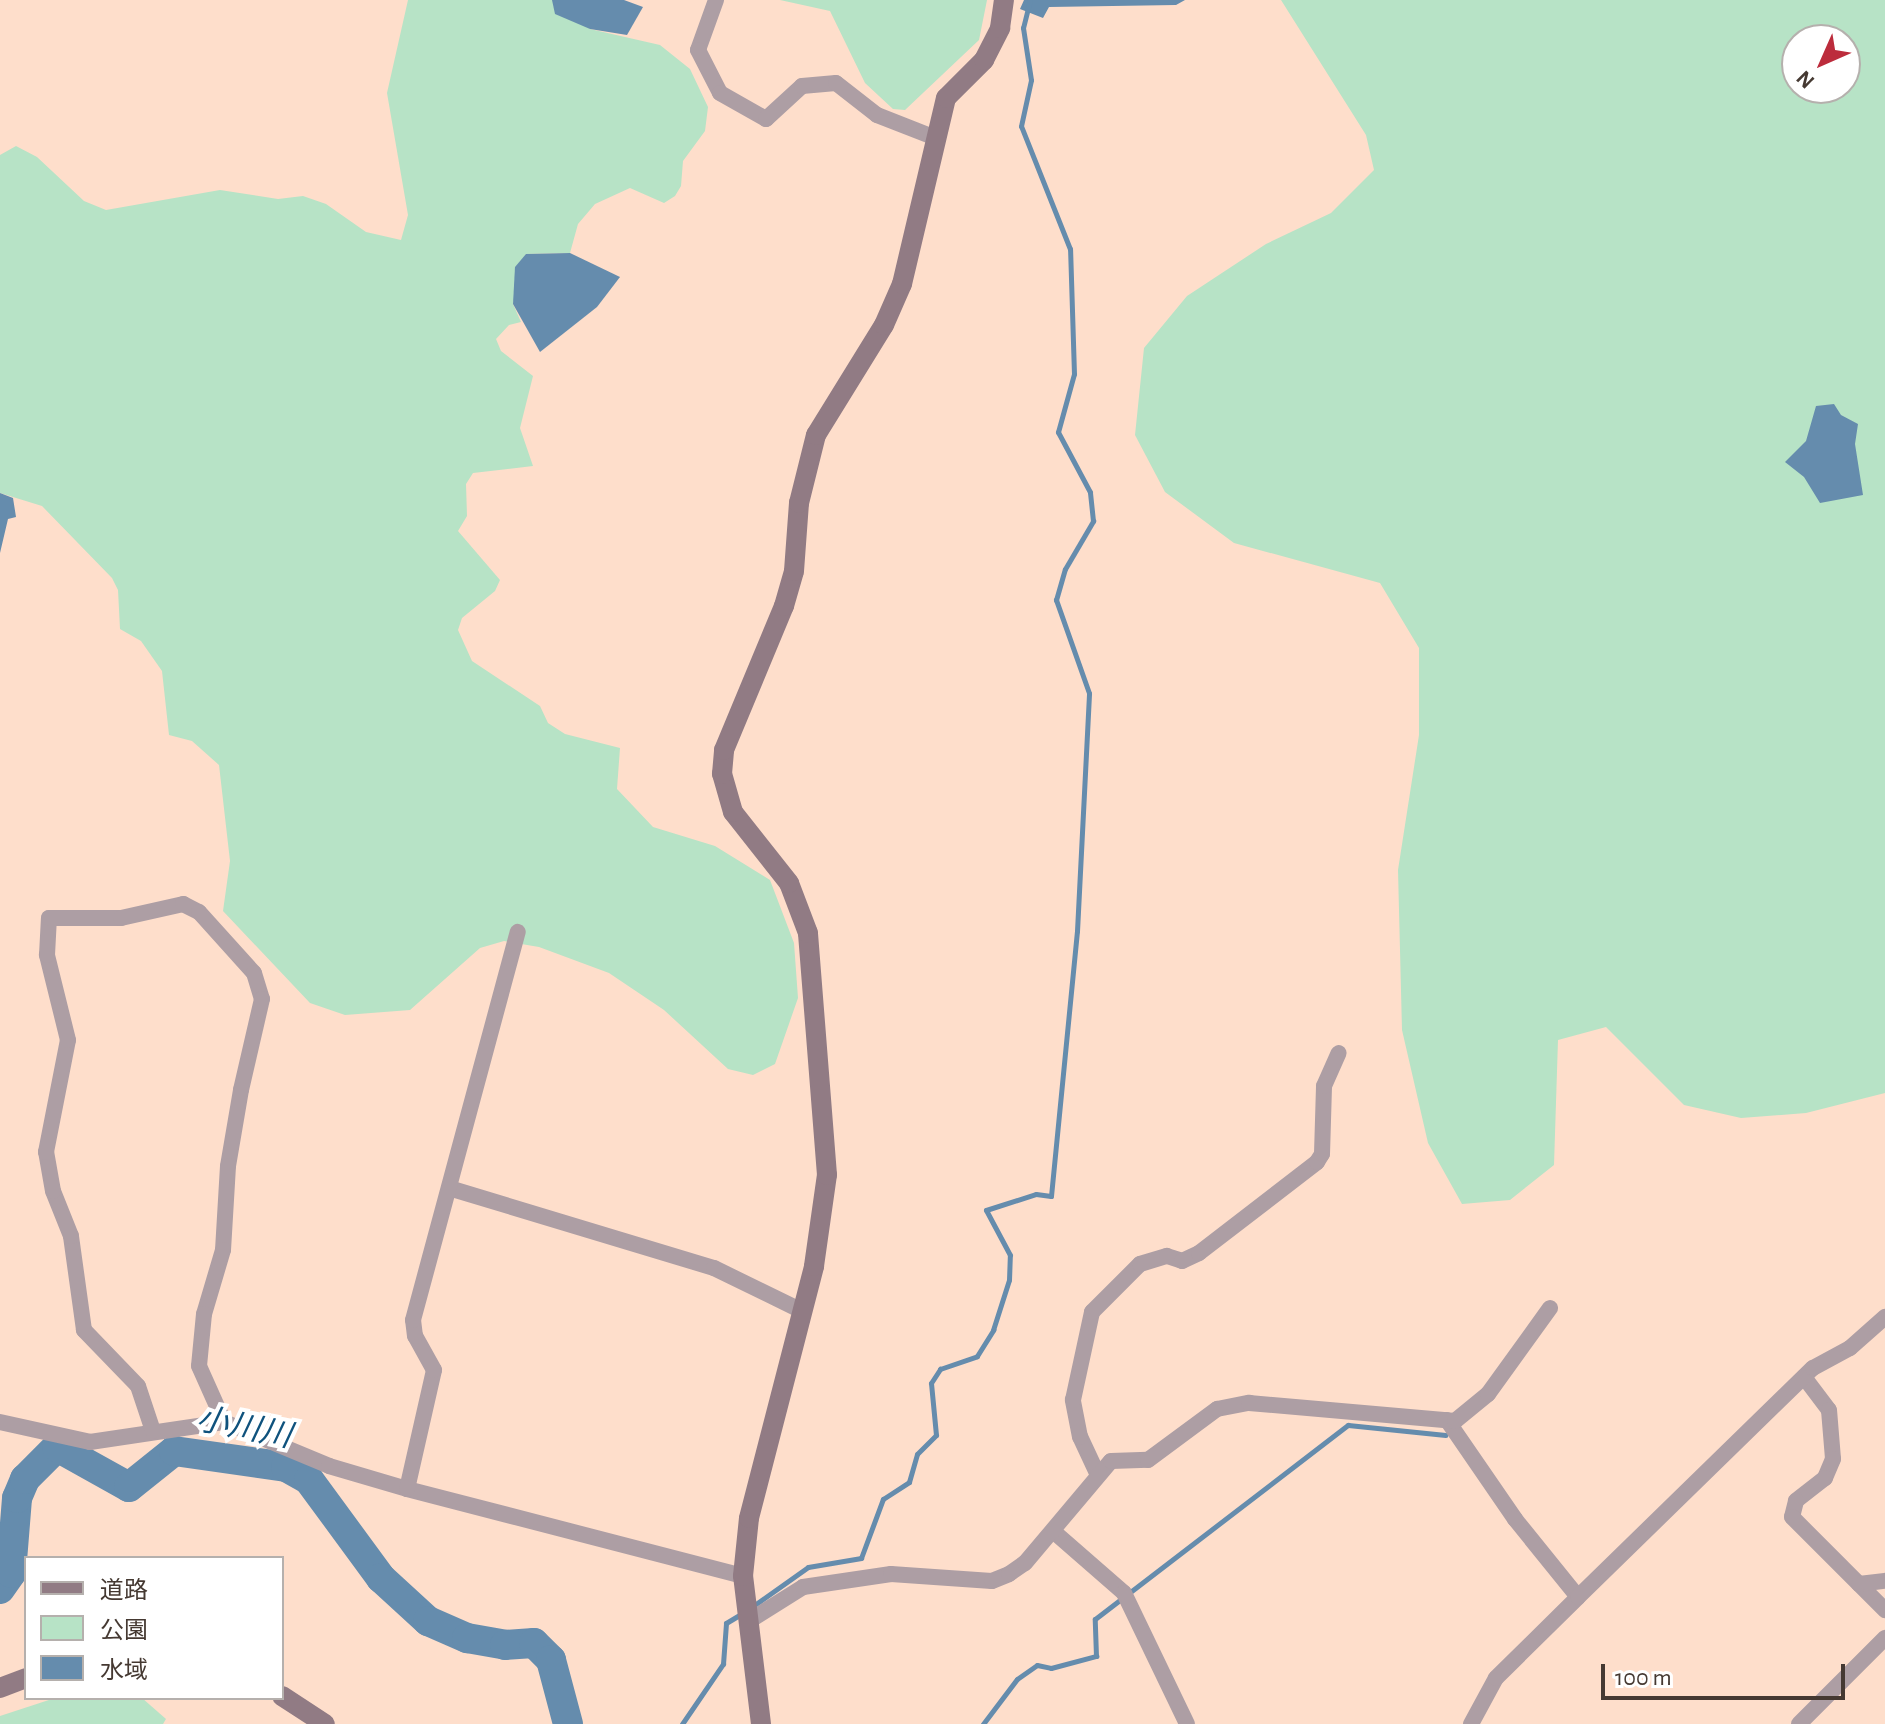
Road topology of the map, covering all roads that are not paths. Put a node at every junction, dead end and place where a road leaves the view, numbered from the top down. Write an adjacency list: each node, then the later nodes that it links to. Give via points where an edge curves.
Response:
1 (716, 0): 3 (street, via 698,50 720,93 766,119 802,86 836,83 877,115)
2 (1004, 0): 3 (main road, via 1000,28 984,60 946,98)
3 (933, 137): 8 (main road, via 902,284 884,325 816,435 799,503 794,571 784,606 724,750 722,774 733,812 789,883 808,933 827,1175)
4 (518, 932): 6 (street)
5 (1339, 1053): 15 (street, via 1324,1086 1322,1154 1317,1162 1199,1253 1182,1261 1167,1256 1140,1264 1092,1312 1073,1400 1080,1437)
6 (449, 1188): 8 (street, via 714,1268); 16 (street, via 413,1320 415,1336 434,1370)
7 (1550, 1308): 11 (street, via 1488,1394 1466,1415)
8 (802, 1311): 20 (main road, via 749,1518)
9 (1885, 1317): 10 (street, via 1850,1348)
10 (1804, 1377): 19 (street, via 1829,1410 1833,1459 1825,1478 1796,1501 1792,1517); 21 (street)
11 (1447, 1420): 15 (street, via 1249,1403 1217,1409 1148,1460 1111,1461); 21 (street, via 1515,1519)
12 (0, 1422): 14 (street, via 90,1442)
13 (224, 1422): 14 (street); 14 (street, via 199,1366 204,1314 223,1250 228,1166 241,1090 262,999 254,973 199,912 183,904 121,918 49,918 47,955 68,1040 46,1152 53,1191 71,1236 84,1330 138,1386); 16 (street, via 329,1466)
14 (153, 1431)
15 (1097, 1473): 17 (street)
16 (407, 1489): 20 (street)
17 (1053, 1531): 23 (street, via 1025,1563 992,1581 891,1574 803,1587); 30 (street, via 1124,1593)
18 (1885, 1581): 19 (street)
19 (1859, 1584): 22 (street)
20 (745, 1586): 23 (main road)
21 (1578, 1597): 31 (street, via 1496,1678)
22 (1885, 1610)
23 (749, 1621): 29 (main road)
24 (1885, 1638): 32 (street)
25 (24, 1679): 26 (main road)
26 (0, 1688)
27 (284, 1697): 28 (main road)
28 (325, 1724)
29 (761, 1724)
30 (1187, 1724)
31 (1471, 1724)
32 (1799, 1724)

